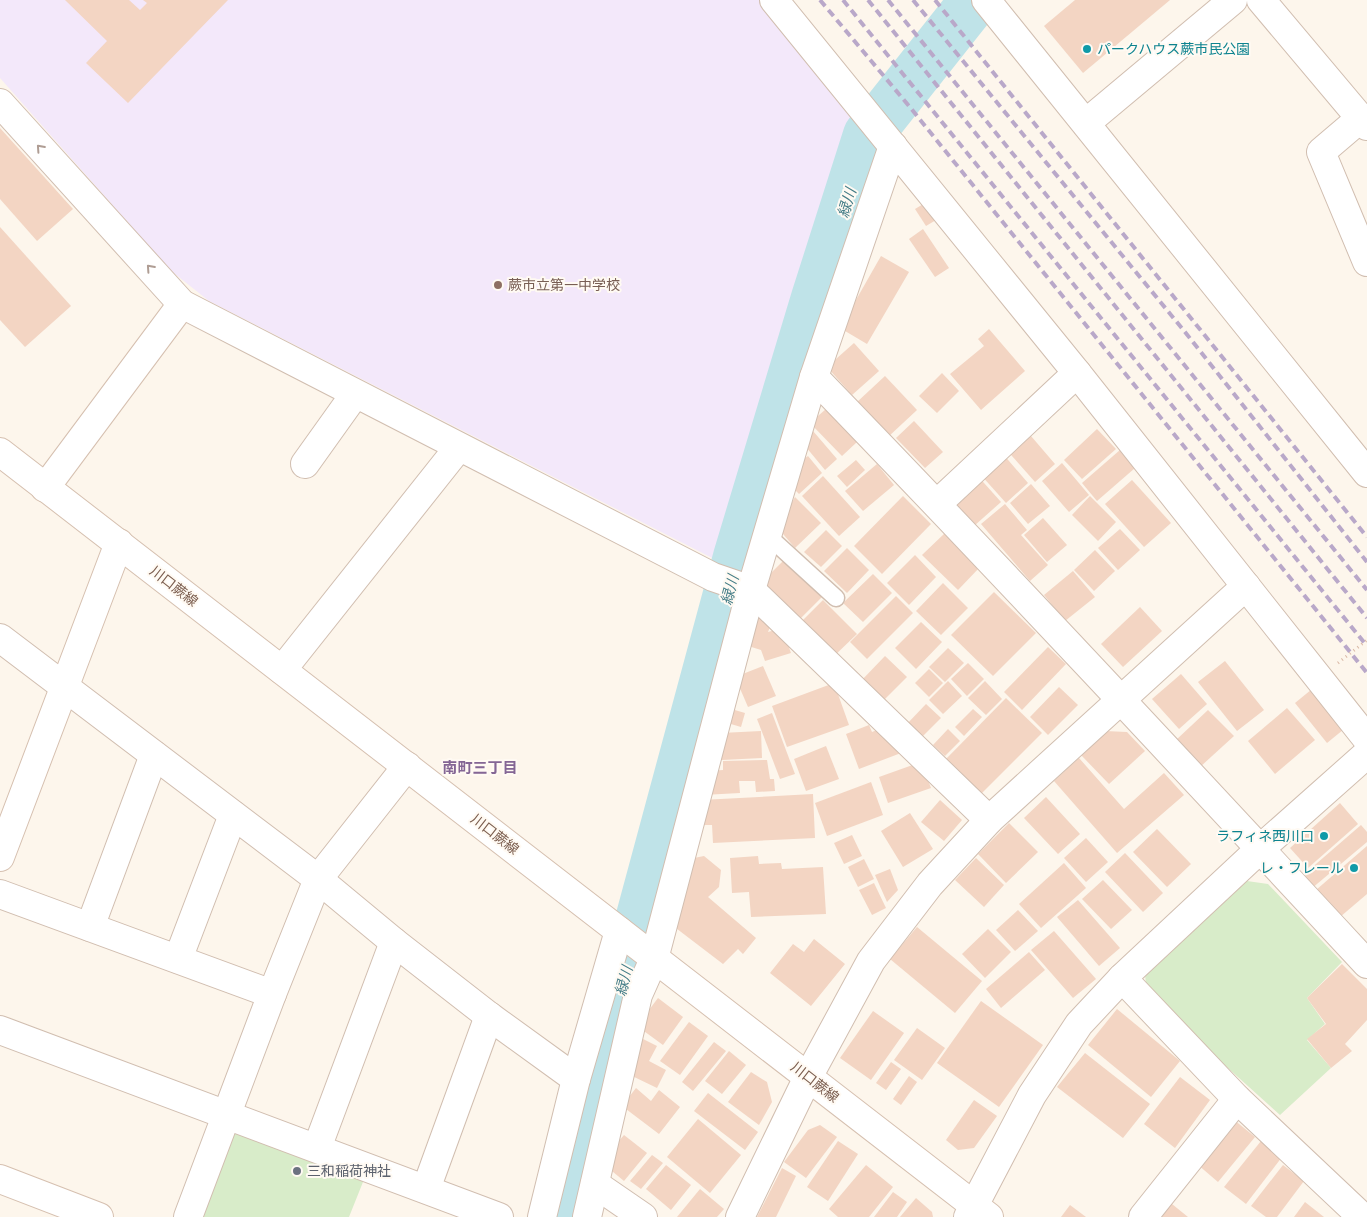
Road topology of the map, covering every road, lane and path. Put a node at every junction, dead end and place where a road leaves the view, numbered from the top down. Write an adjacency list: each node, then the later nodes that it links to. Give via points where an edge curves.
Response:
1 (774, 0): 8 (street)
2 (1233, 0): 7 (street)
3 (1261, 0): 6 (street)
4 (996, 6): 7 (street)
5 (0, 104): 10 (street, one-way to 5)
6 (1364, 122): 9 (street, via 1322,152)
7 (1086, 123): 17 (street)
8 (893, 146): 11 (street); 12 (street)
9 (1367, 262)
10 (182, 304): 13 (street); 18 (street)
11 (1077, 373): 19 (street); 22 (street)
12 (814, 377): 19 (street); 20 (street)
13 (355, 394): 14 (street); 16 (street)
14 (459, 447): 23 (street, via 713,577); 28 (street)
15 (0, 452): 18 (street, 川口蕨線)
16 (305, 464)
17 (1367, 473)
18 (45, 488): 21 (street, 川口蕨線)
19 (938, 504): 30 (street)
20 (767, 535): 23 (street); 24 (lane)
21 (118, 543): 28 (street, 川口蕨線); 29 (street)
22 (1246, 586): 30 (street); 31 (street)
23 (751, 590): 36 (street); 44 (street)
24 (836, 598)
25 (0, 638): 29 (street)
26 (1367, 640): 27 (path, bridge)
27 (1338, 663)
28 (282, 670): 34 (street, 川口蕨線)
29 (63, 686): 33 (street); 38 (street)
30 (1122, 699): 36 (street); 37 (street)
31 (1367, 738)
32 (1367, 754): 37 (street)
33 (154, 755): 35 (street); 41 (street)
34 (407, 766): 39 (street); 42 (street, 川口蕨線)
35 (234, 815): 39 (street); 45 (street)
36 (989, 820): 51 (street, via 930,884 871,961)
37 (1260, 849): 46 (street); 47 (street)
38 (0, 857)
39 (318, 879): 43 (street); 48 (street)
40 (0, 894): 41 (street)
41 (90, 927): 45 (street)
42 (622, 933): 44 (street, 川口蕨線); 52 (street)
43 (394, 942): 49 (street); 55 (street)
44 (651, 956): 51 (street, 川口蕨線); 57 (street, via 638,996)
45 (178, 960): 48 (street)
46 (1367, 964)
47 (1122, 978): 53 (street); 59 (street, via 1079,1024 1032,1094)
48 (272, 994): 54 (street)
49 (489, 1016): 52 (street); 58 (street)
50 (0, 1030): 54 (street)
51 (808, 1077): 59 (street, 川口蕨線); 66 (street)
52 (576, 1079): 63 (street)
53 (1237, 1099): 67 (street); 68 (street)
54 (227, 1115): 55 (street); 61 (street)
55 (317, 1148): 58 (street)
56 (0, 1180): 60 (street)
57 (595, 1184): 64 (street); 65 (street)
58 (426, 1189): 62 (street)
59 (977, 1213)
60 (99, 1217)
61 (188, 1217)
62 (499, 1217)
63 (542, 1217)
64 (588, 1217)
65 (643, 1217)
66 (740, 1217)
67 (1144, 1217)
68 (1362, 1217)

